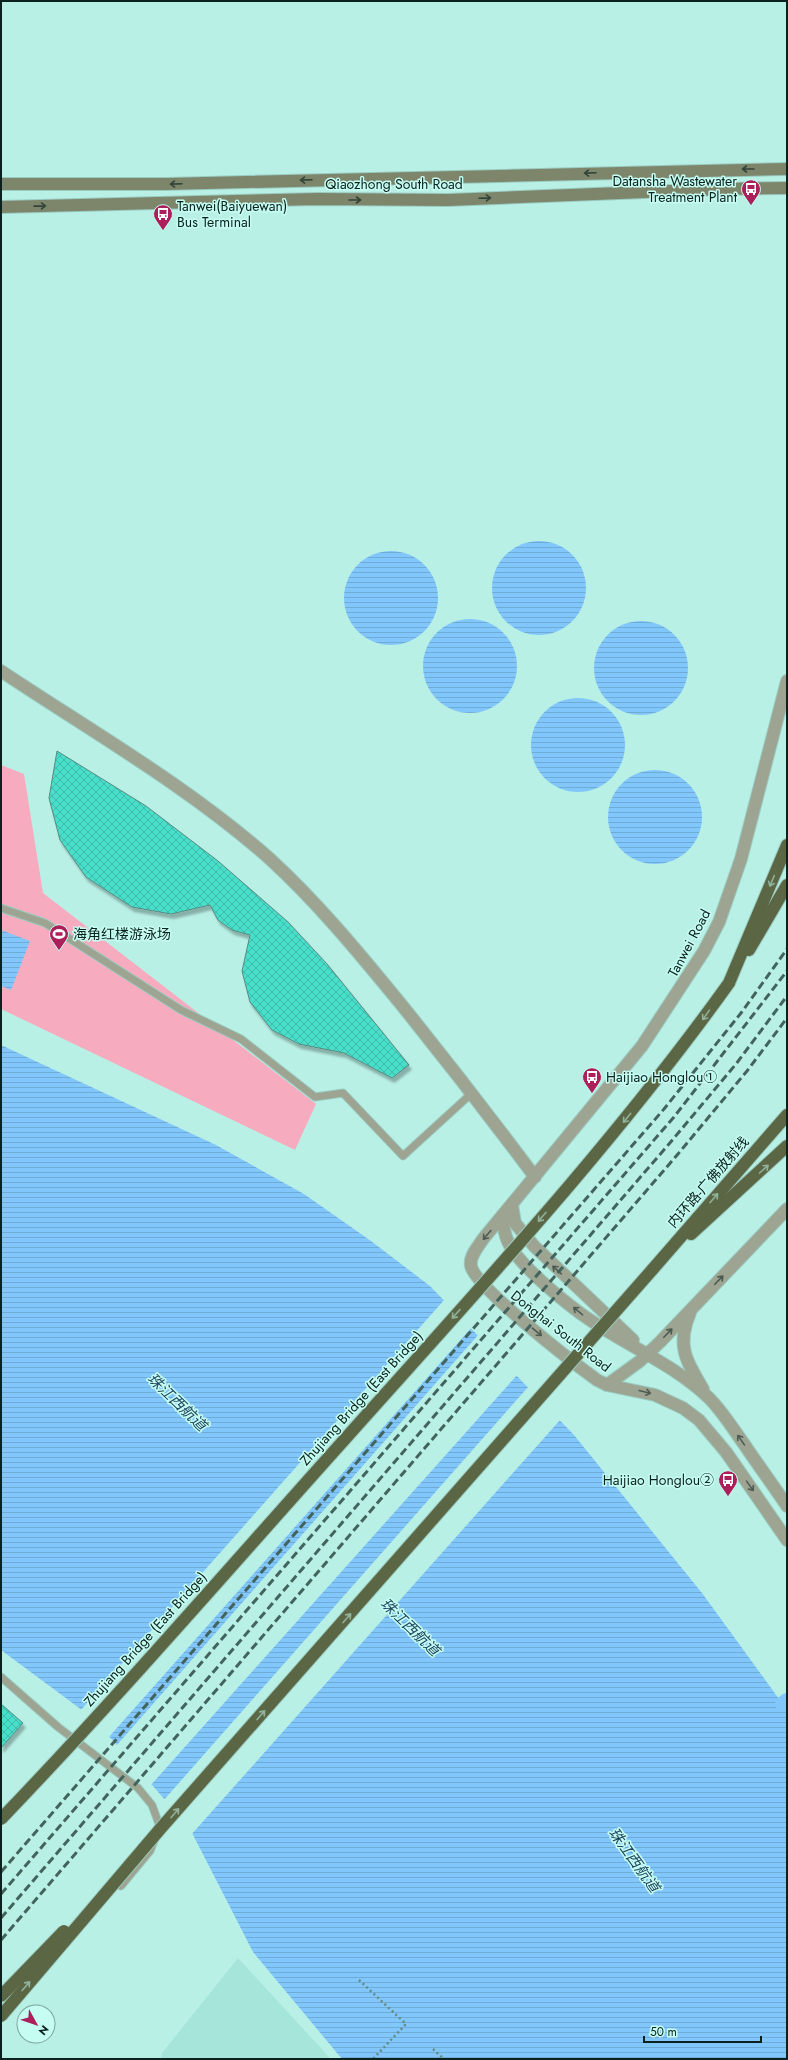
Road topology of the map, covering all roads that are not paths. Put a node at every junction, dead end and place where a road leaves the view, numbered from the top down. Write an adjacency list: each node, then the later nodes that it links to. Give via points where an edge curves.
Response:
1 (787, 169): 2 (main road, Qiaozhong South Road, one-way to 2, via 166,184)
2 (1, 184)
3 (787, 188): 4 (main road, Qiaozhong South Road, one-way to 3, via 317,199 448,200)
4 (1, 207)
5 (1, 671): 11 (street, via 163,778 270,859 353,945)
6 (787, 681): 14 (street, Tanwei Road, via 741,859 719,922 692,973 642,1046)
7 (787, 845): 10 (highway, one-way to 10)
8 (787, 885): 10 (highway)
9 (1, 908): 11 (lane, via 45,923 181,1010 241,1039 315,1097 343,1093 403,1156)
10 (728, 983): 26 (highway, Zhujiang Bridge (East Bridge), one-way to 26, bridge, via 657,1080 560,1196)
11 (472, 1093): 14 (street)
12 (787, 1115): 18 (highway, 内环路-广佛放射线, one-way to 12)
13 (787, 1146): 18 (highway, one-way to 13)
14 (535, 1177): 15 (street, Donghai South Road)
15 (512, 1205): 17 (street, Donghai South Road); 20 (street, one-way to 15, via 534,1246 515,1223)
16 (787, 1209): 19 (street, one-way to 16)
17 (503, 1215): 20 (street, Donghai South Road, one-way to 17, via 594,1323 530,1269 508,1243 503,1227); 21 (street, Donghai South Road, one-way to 21, via 474,1254 470,1265 474,1274 500,1302 578,1366)
18 (652, 1270): 29 (highway, one-way to 18, bridge)
19 (692, 1309): 20 (street, one-way to 19); 22 (street, via 682,1336 683,1347 686,1360)
20 (648, 1353): 21 (street); 22 (street, Donghai South Road)
21 (607, 1385): 24 (street, Donghai South Road, one-way to 24, via 656,1395 683,1408 699,1420 726,1452)
22 (709, 1399): 23 (street, Donghai South Road, one-way to 22)
23 (787, 1506)
24 (787, 1540)
25 (1, 1677): 30 (lane, via 58,1726 138,1788 152,1805 159,1824 150,1851)
26 (28, 1792): 27 (highway, Zhujiang Bridge (East Bridge), bridge); 28 (highway, bridge)
27 (1, 1819)
28 (1, 1825)
29 (161, 1828): 31 (highway, bridge); 32 (highway, one-way to 29, bridge)
30 (121, 1886)
31 (1, 1996)
32 (1, 2016)

